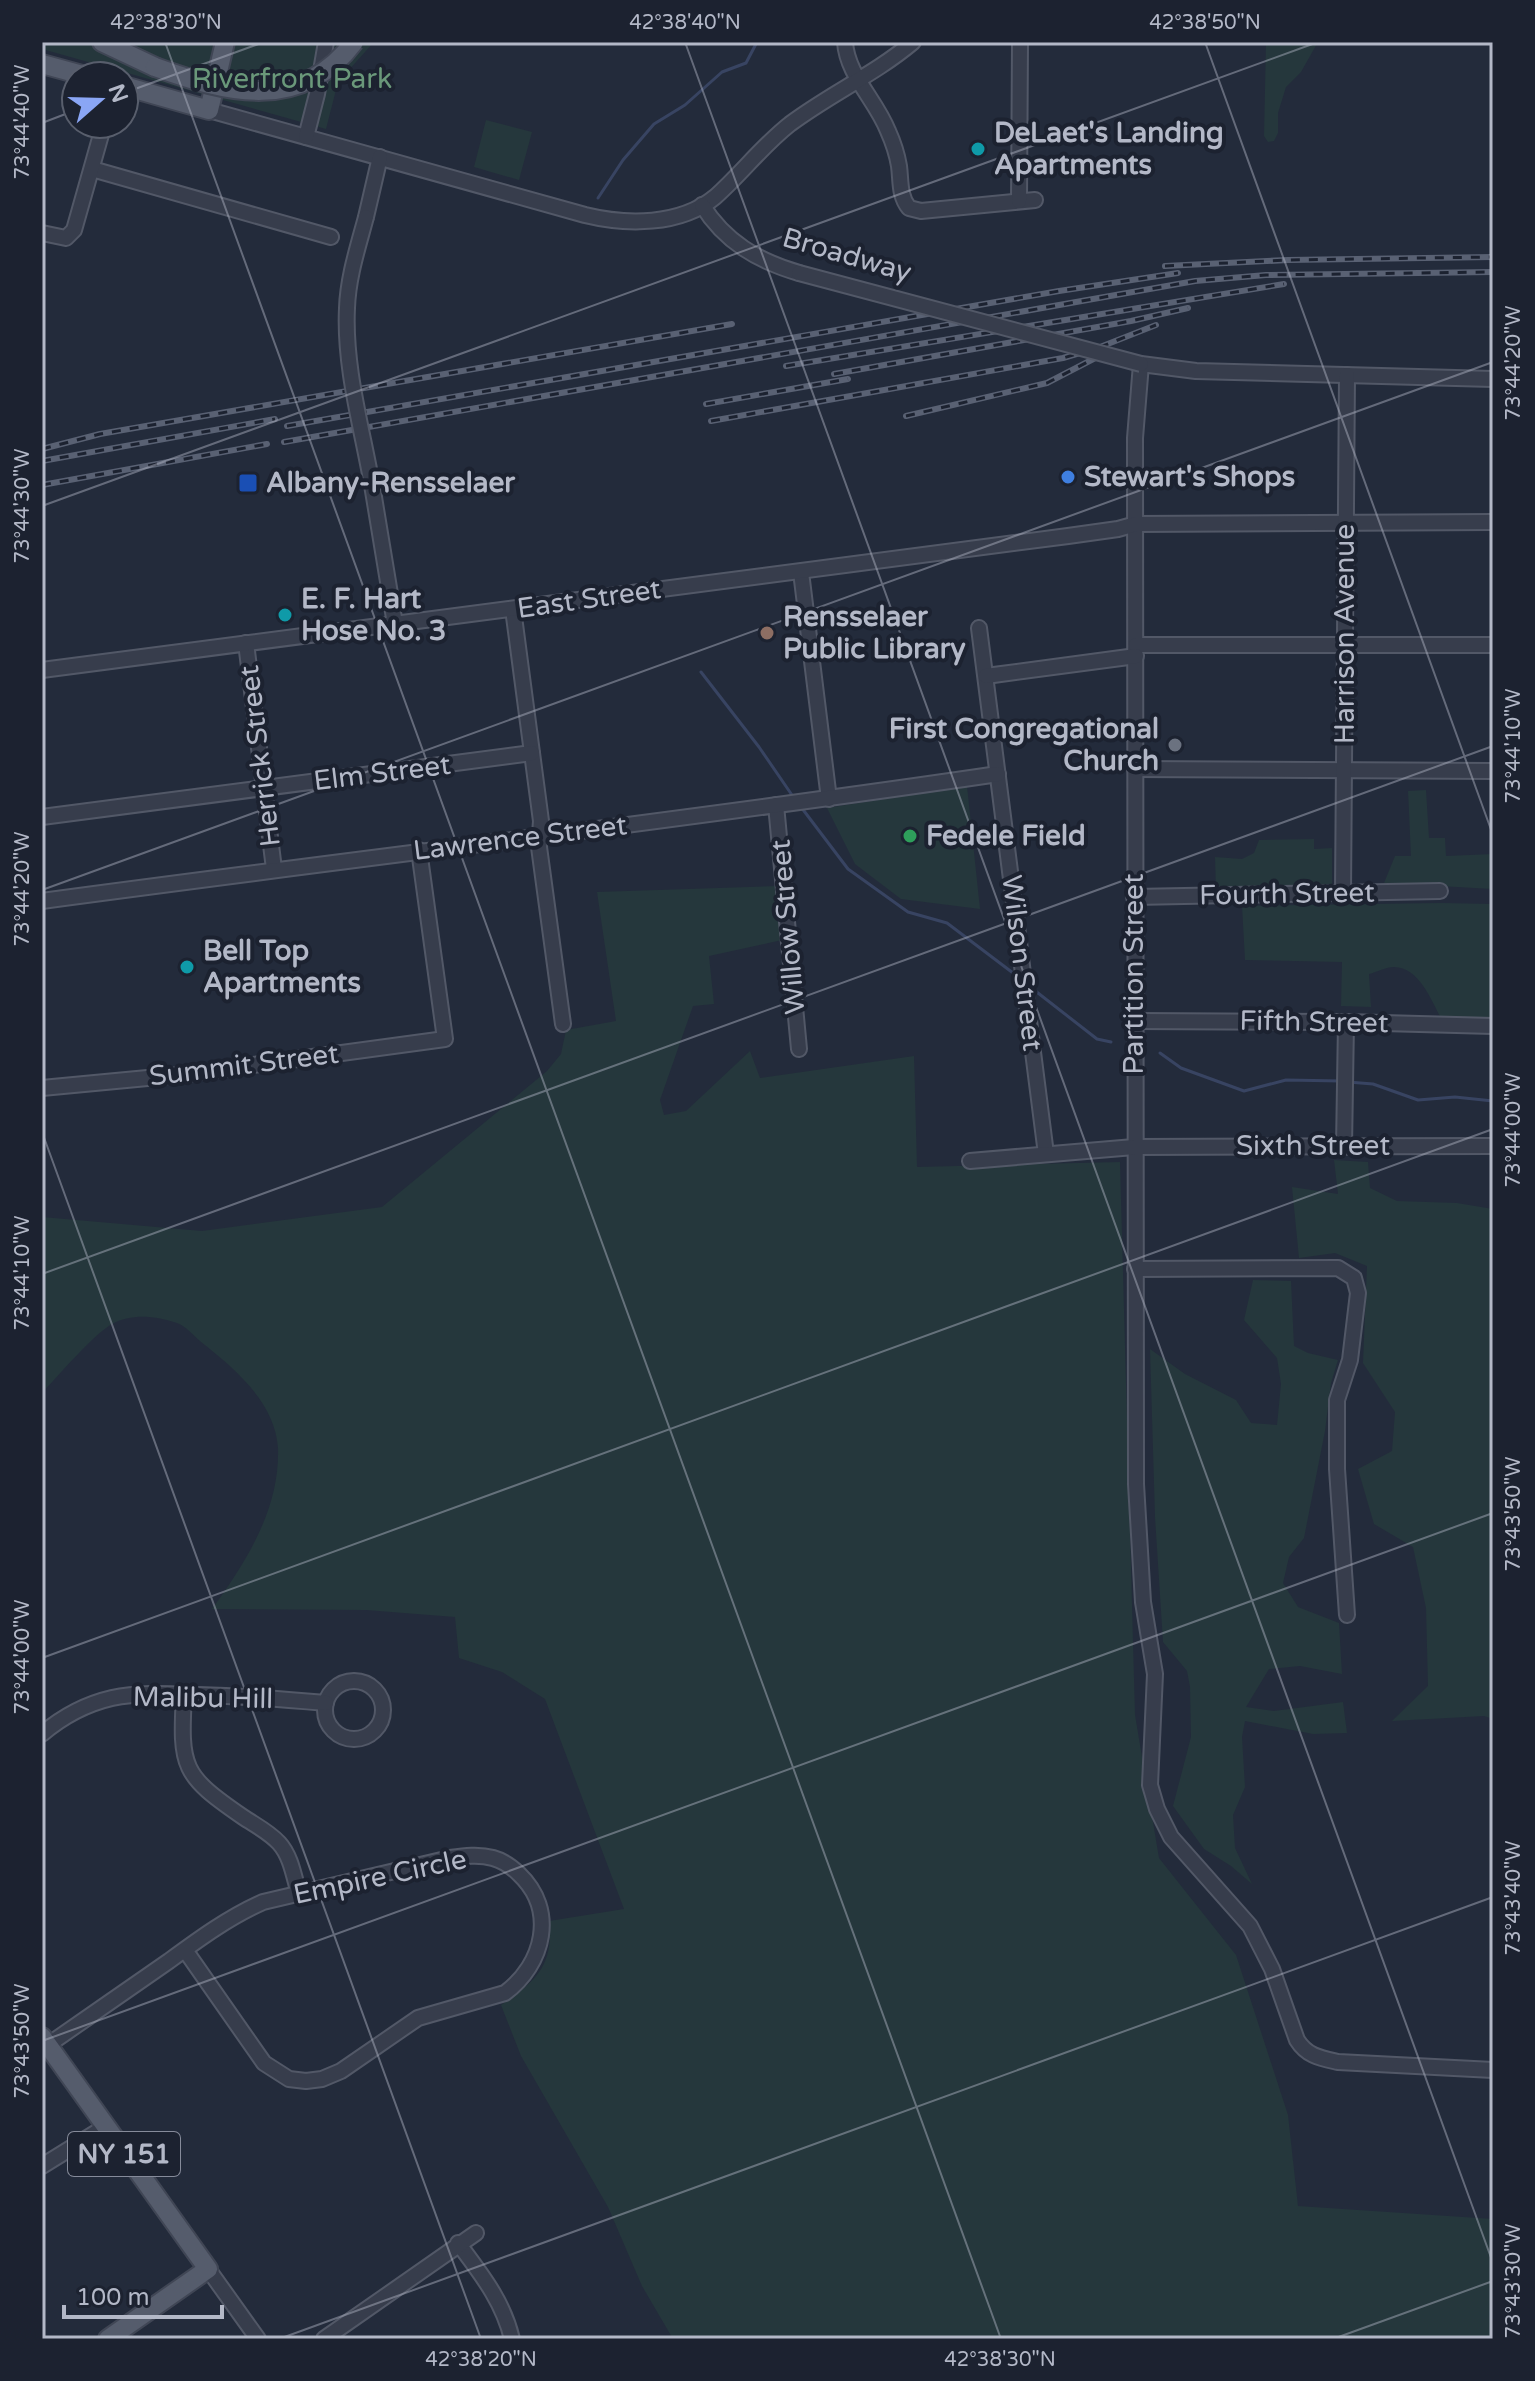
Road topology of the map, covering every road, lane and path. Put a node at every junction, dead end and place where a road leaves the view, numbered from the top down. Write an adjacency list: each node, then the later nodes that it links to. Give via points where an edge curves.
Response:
1 (102, 42): 4 (main road, bridge, via 191,80 257,92 310,80 335,64)
2 (225, 42): 10 (main road)
3 (326, 42): 11 (street)
4 (354, 42)
5 (845, 42): 8 (street, via 847,59)
6 (913, 42): 8 (street)
7 (1020, 42): 8 (street, via 1027,201 909,208 890,134)
8 (860, 81): 15 (street, via 790,124)
9 (140, 91): 10 (main road)
10 (209, 110): 11 (street)
11 (306, 137): 13 (street)
12 (100, 140): 14 (street)
13 (380, 157): 15 (street, via 611,221 654,220); 26 (street, bridge, via 350,279 347,321)
14 (92, 169): 16 (street, via 74,230 66,238); 17 (street)
15 (702, 205): 18 (street, Broadway, bridge, via 719,229 751,255 799,273)
16 (42, 233)
17 (331, 237)
18 (1141, 364): 19 (street, Broadway, via 1196,371); 23 (street, Partition Street, via 1135,422)
19 (1347, 375): 20 (street, Broadway); 22 (street, Harrison Avenue)
20 (1493, 379)
21 (1493, 522): 22 (street, East Street)
22 (1346, 523): 23 (street, East Street); 29 (street, Harrison Avenue)
23 (1136, 524): 24 (street, East Street); 31 (street, Partition Street)
24 (801, 572): 25 (street, East Street); 40 (street)
25 (513, 609): 26 (street, East Street); 34 (street)
26 (395, 624): 28 (street, East Street)
27 (979, 628): 33 (street, Wilson Street)
28 (246, 643): 32 (street, East Street); 39 (street, Herrick Street)
29 (1345, 645): 30 (street); 31 (street); 36 (street, Harrison Avenue)
30 (1493, 645)
31 (1136, 650): 33 (street); 35 (street, Partition Street)
32 (42, 670)
33 (986, 676): 38 (street, Wilson Street)
34 (532, 753): 39 (street, Elm Street); 43 (street)
35 (1135, 769): 36 (street); 48 (street, Partition Street)
36 (1344, 769): 37 (street); 47 (street, Harrison Avenue)
37 (1493, 771)
38 (998, 774): 40 (street, Lawrence Street); 59 (street, Wilson Street)
39 (264, 789): 42 (street, Elm Street); 45 (street, Herrick Street)
40 (829, 799): 41 (street, Lawrence Street)
41 (781, 804): 43 (street, Lawrence Street); 54 (street, Willow Street)
42 (42, 817)
43 (540, 836): 44 (street, Lawrence Street); 52 (street)
44 (419, 850): 45 (street, Lawrence Street); 55 (street, Summit Street, via 445,1039)
45 (274, 869): 49 (street, Lawrence Street)
46 (1440, 891): 47 (street, Fourth Street)
47 (1343, 893): 48 (street, Fourth Street)
48 (1134, 897): 50 (street, Partition Street)
49 (42, 901)
50 (1135, 1021): 51 (street, Fifth Street); 57 (street, Partition Street)
51 (1346, 1022): 53 (street, Fifth Street); 58 (street)
52 (563, 1024)
53 (1493, 1026)
54 (799, 1049)
55 (42, 1088)
56 (1493, 1146): 58 (street, Sixth Street)
57 (1134, 1147): 58 (street, Sixth Street); 59 (street, Sixth Street); 61 (street, Partition Street)
58 (1344, 1147)
59 (1046, 1154): 60 (street, Sixth Street)
60 (970, 1161)
61 (1135, 1269): 62 (street, via 1338,1268 1354,1278 1358,1293 1350,1360 1337,1400); 69 (street, Partition Street, via 1136,1484 1155,1674 1149,1764 1157,1809 1181,1850 1250,1926 1303,2051 1338,2062)
62 (1347, 1615)
63 (184, 1694): 64 (street, Malibu Hill); 65 (street, Malibu Hill, via 112,1699 64,1717); 66 (street, via 182,1740 193,1777 280,1844)
64 (326, 1703): 64 (street, via 337,1687 366,1683 380,1697 383,1716 374,1732 348,1739 332,1730)
65 (42, 1734)
66 (299, 1894): 67 (street, Empire Circle, via 245,1910); 67 (street, Empire Circle, via 450,1858 492,1857 509,1865 538,1900 540,1946 527,1972 505,1993 418,2018 341,2071 306,2081 289,2079 264,2063)
67 (185, 1950): 68 (street)
68 (45, 2041): 70 (main road, NY 151)
69 (1493, 2070)
70 (105, 2127): 71 (street); 74 (main road, NY 151)
71 (42, 2166)
72 (476, 2233): 73 (street)
73 (458, 2243): 77 (street); 78 (street, via 495,2294)
74 (208, 2269): 75 (main road); 76 (street)
75 (108, 2339)
76 (258, 2339)
77 (324, 2339)
78 (512, 2339)

